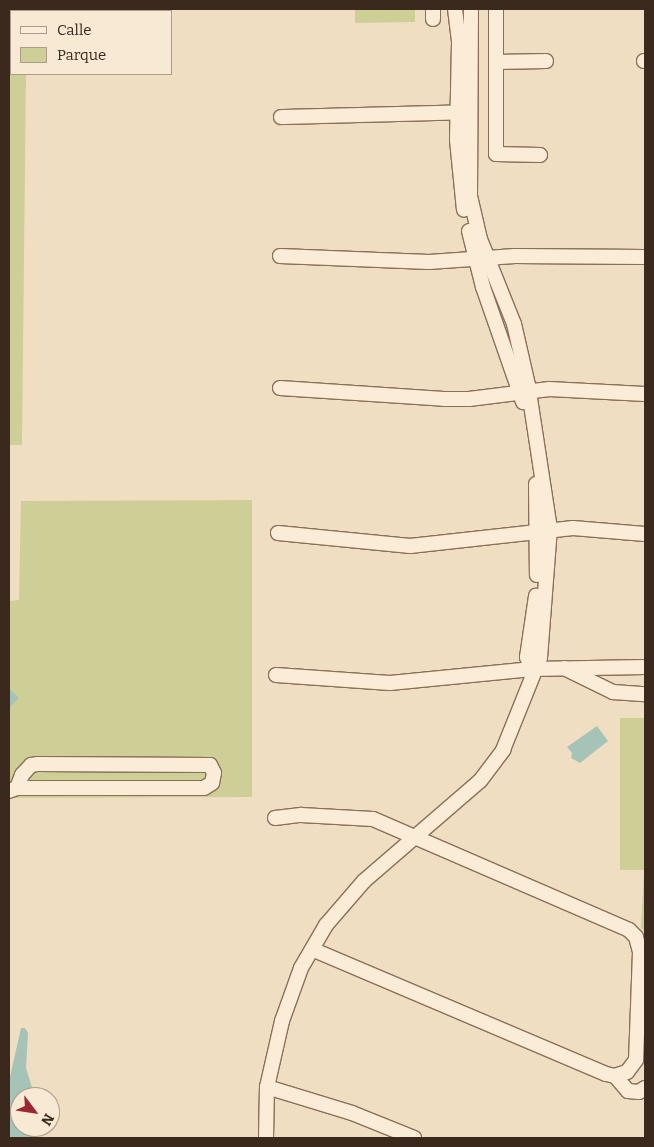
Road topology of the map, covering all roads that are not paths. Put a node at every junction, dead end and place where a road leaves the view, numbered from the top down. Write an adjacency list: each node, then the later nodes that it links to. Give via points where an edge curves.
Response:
1 (455, 9): 6 (street)
2 (471, 9): 6 (street)
3 (496, 9): 5 (street)
4 (546, 61): 5 (street)
5 (496, 62): 8 (street, via 496,154)
6 (465, 112): 7 (street); 11 (street, via 470,196)
7 (281, 116)
8 (540, 155)
9 (280, 256): 11 (street, via 429,262)
10 (645, 257): 11 (street)
11 (482, 258): 13 (street, via 514,324)
12 (280, 388): 13 (street, via 444,399)
13 (525, 392): 14 (street, via 549,389); 15 (street)
14 (645, 394)
15 (544, 530): 16 (street, via 410,546); 17 (street, via 573,528); 20 (street, via 540,658)
16 (278, 533)
17 (645, 534)
18 (563, 667): 19 (street); 20 (street); 22 (street, via 613,692)
19 (645, 668)
20 (532, 669): 21 (street, via 390,683); 25 (street, via 503,750 480,781)
21 (276, 675)
22 (645, 694)
23 (13, 789): 23 (street, via 22,775 37,764 210,766 214,773 212,783 204,788)
24 (275, 818): 25 (street, via 302,815 373,819)
25 (415, 838): 26 (street, via 364,881 326,925); 27 (street, via 629,930 636,937 640,952)
26 (312, 949): 28 (street); 29 (street, via 301,968 282,1021)
27 (640, 1063): 28 (street)
28 (615, 1076): 30 (street, via 628,1090 639,1092)
29 (267, 1088): 31 (street); 32 (street, via 352,1113)
30 (645, 1088)
31 (266, 1138)
32 (414, 1138)

